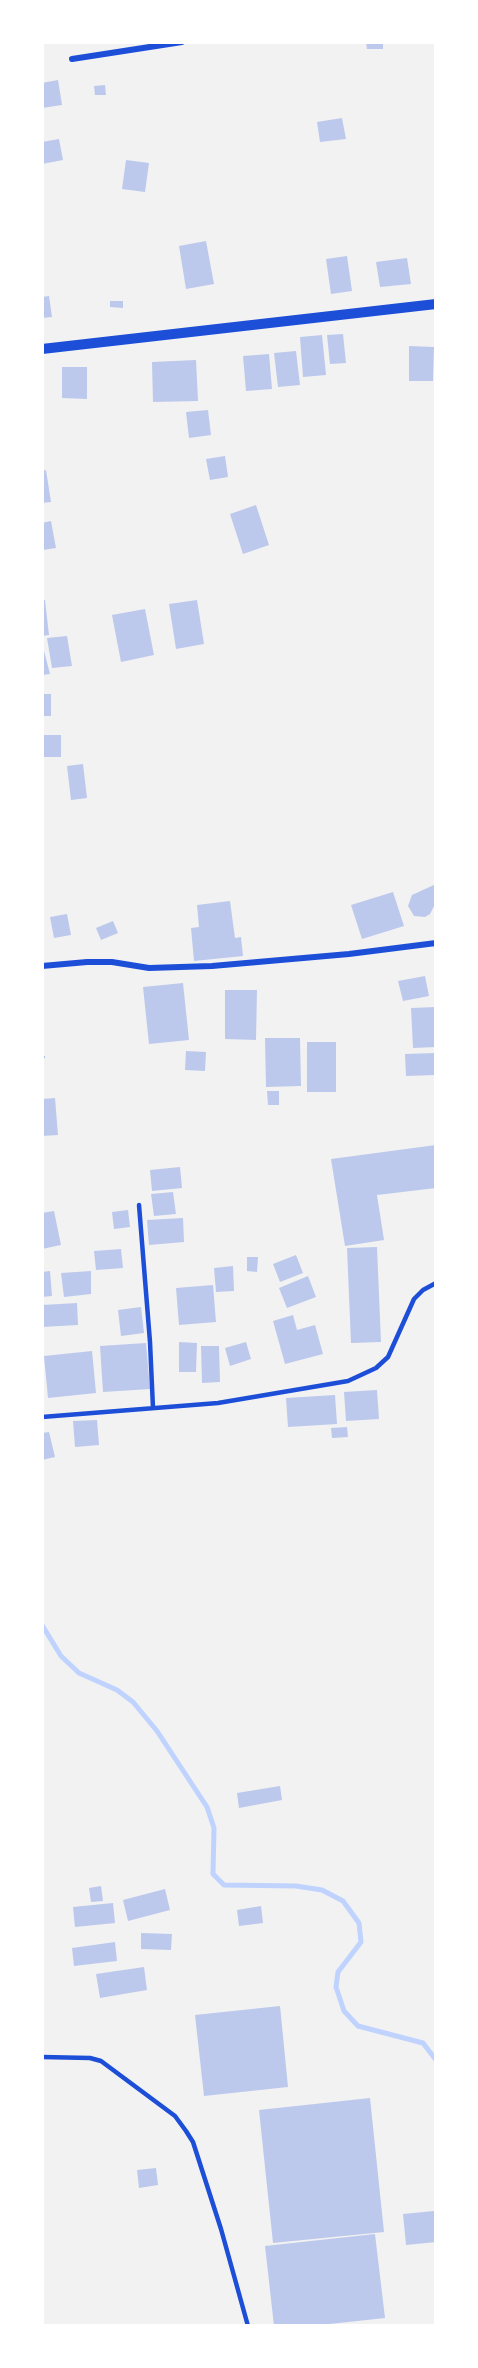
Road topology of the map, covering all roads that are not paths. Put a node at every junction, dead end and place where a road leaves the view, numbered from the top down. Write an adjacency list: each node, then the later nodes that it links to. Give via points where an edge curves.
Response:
1 (182, 42): 2 (street)
2 (72, 59)
3 (436, 304): 4 (street)
4 (42, 349)
5 (436, 943): 6 (street, via 212,966 148,968 112,962)
6 (42, 966)
7 (138, 1205): 9 (lane)
8 (436, 1283): 9 (lane, via 414,1299 388,1357 362,1376 218,1402)
9 (153, 1408): 10 (lane)
10 (42, 1417)
11 (42, 2057): 12 (lane, via 101,2061 175,2116 193,2142)
12 (248, 2326)

